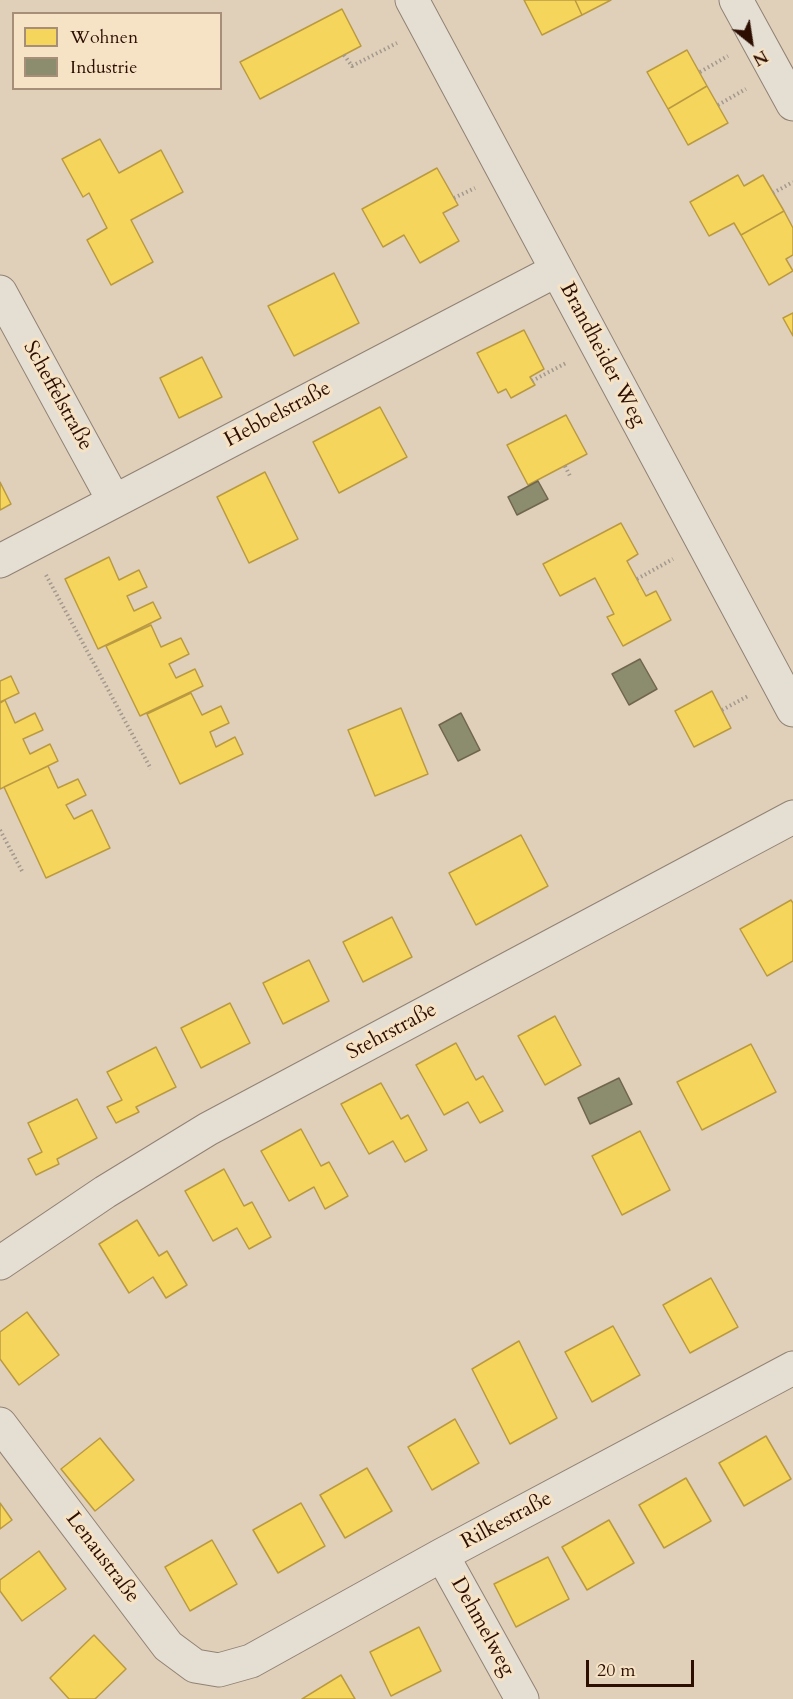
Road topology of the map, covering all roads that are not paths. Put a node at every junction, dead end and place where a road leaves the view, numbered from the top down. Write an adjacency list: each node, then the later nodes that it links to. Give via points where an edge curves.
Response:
1 (736, 0): 3 (street)
2 (419, 14): 4 (street, Brandheider Weg)
3 (793, 104)
4 (557, 270): 6 (street, Hebbelstraße); 8 (street, Brandheider Weg)
5 (0, 292): 6 (street, Scheffelstraße)
6 (114, 501): 7 (street, Hebbelstraße)
7 (0, 561)
8 (793, 710)
9 (793, 817): 10 (street, Stehrstraße, via 208,1129)
10 (0, 1263)
11 (793, 1368): 13 (street, Rilkestraße)
12 (0, 1424): 14 (street, Lenaustraße, via 168,1646 195,1666)
13 (442, 1555): 14 (street, Rilkestraße, via 251,1661); 15 (street, Dehmelweg)
14 (219, 1670)
15 (522, 1699)

